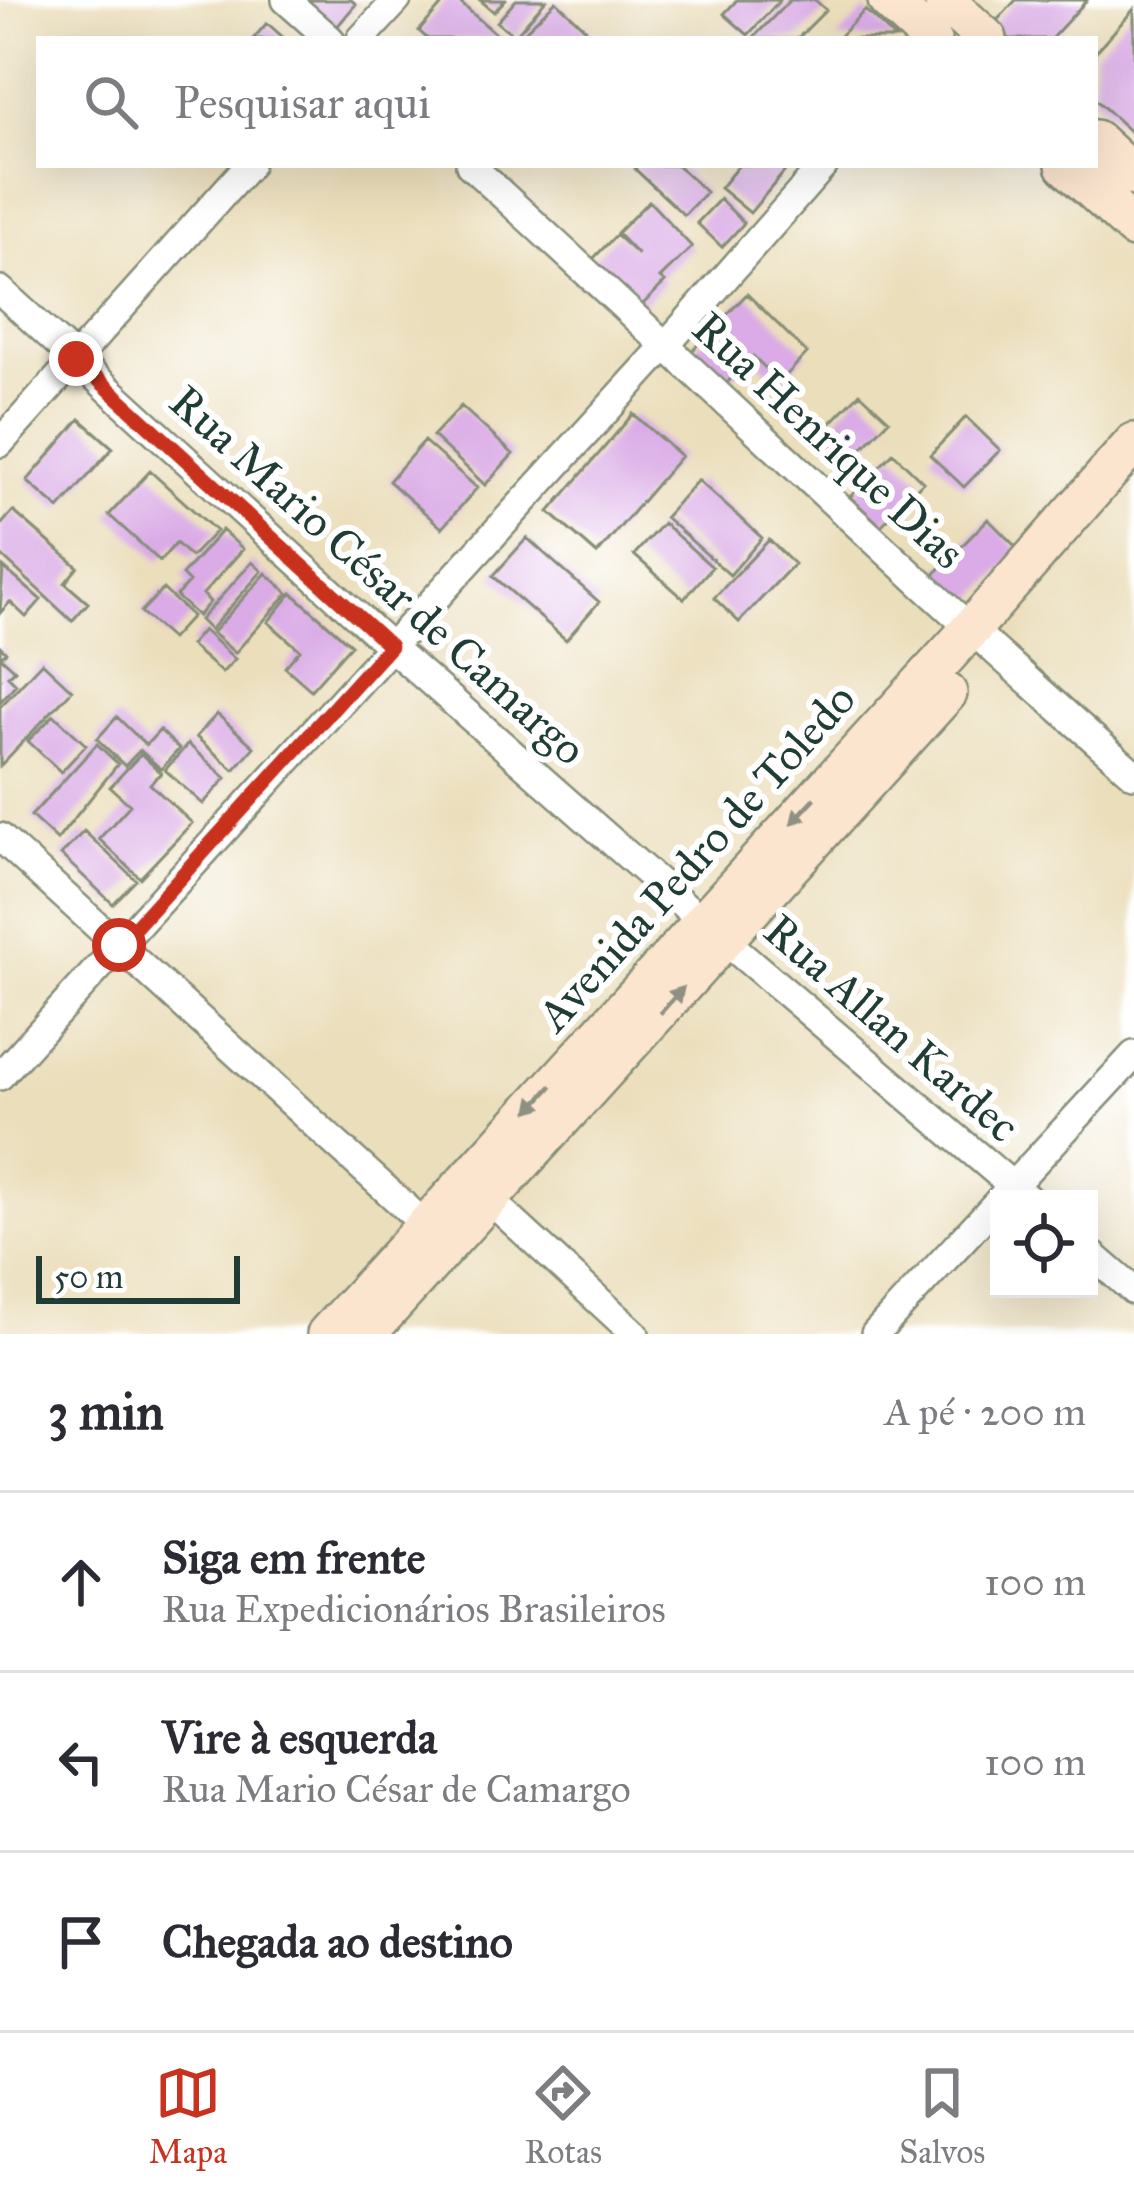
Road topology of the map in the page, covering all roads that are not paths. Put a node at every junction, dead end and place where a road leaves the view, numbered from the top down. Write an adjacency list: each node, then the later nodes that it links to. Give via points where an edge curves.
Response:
1 (286, 0): 5 (street)
2 (398, 0): 6 (street)
3 (888, 0): 4 (main road)
4 (954, 22)
5 (327, 36)
6 (364, 36)
7 (1098, 143): 12 (main road)
8 (246, 168): 16 (street)
9 (473, 168): 15 (street, Rua Henrique Dias)
10 (821, 168): 15 (street)
11 (1069, 168): 13 (main road)
12 (1134, 176)
13 (1134, 228)
14 (0, 290): 16 (street, Rua Mario César de Camargo)
15 (667, 344): 20 (street, Rua Henrique Dias); 21 (street)
16 (76, 359): 17 (street); 21 (street, Rua Mario César de Camargo)
17 (0, 443)
18 (1134, 443): 20 (main road, Avenida Pedro de Toledo)
19 (1134, 480): 20 (main road, Avenida Pedro de Toledo)
20 (978, 639): 22 (street, Rua Henrique Dias); 24 (main road, Avenida Pedro de Toledo)
21 (390, 646): 24 (street, Rua Mario César de Camargo); 25 (street)
22 (1134, 774)
23 (0, 838): 25 (street)
24 (714, 931): 28 (main road, Avenida Pedro de Toledo); 29 (street, Rua Allan Kardec)
25 (119, 945): 27 (street); 32 (street)
26 (1134, 1054): 30 (street)
27 (0, 1076)
28 (479, 1189): 32 (main road, Avenida Pedro de Toledo); 37 (street)
29 (1018, 1190)
30 (1020, 1190)
31 (990, 1220): 38 (street)
32 (436, 1236): 35 (main road, Avenida Pedro de Toledo); 36 (main road, Avenida Pedro de Toledo)
33 (1098, 1260): 34 (street)
34 (1134, 1291)
35 (327, 1334)
36 (366, 1334)
37 (634, 1334)
38 (875, 1334)

